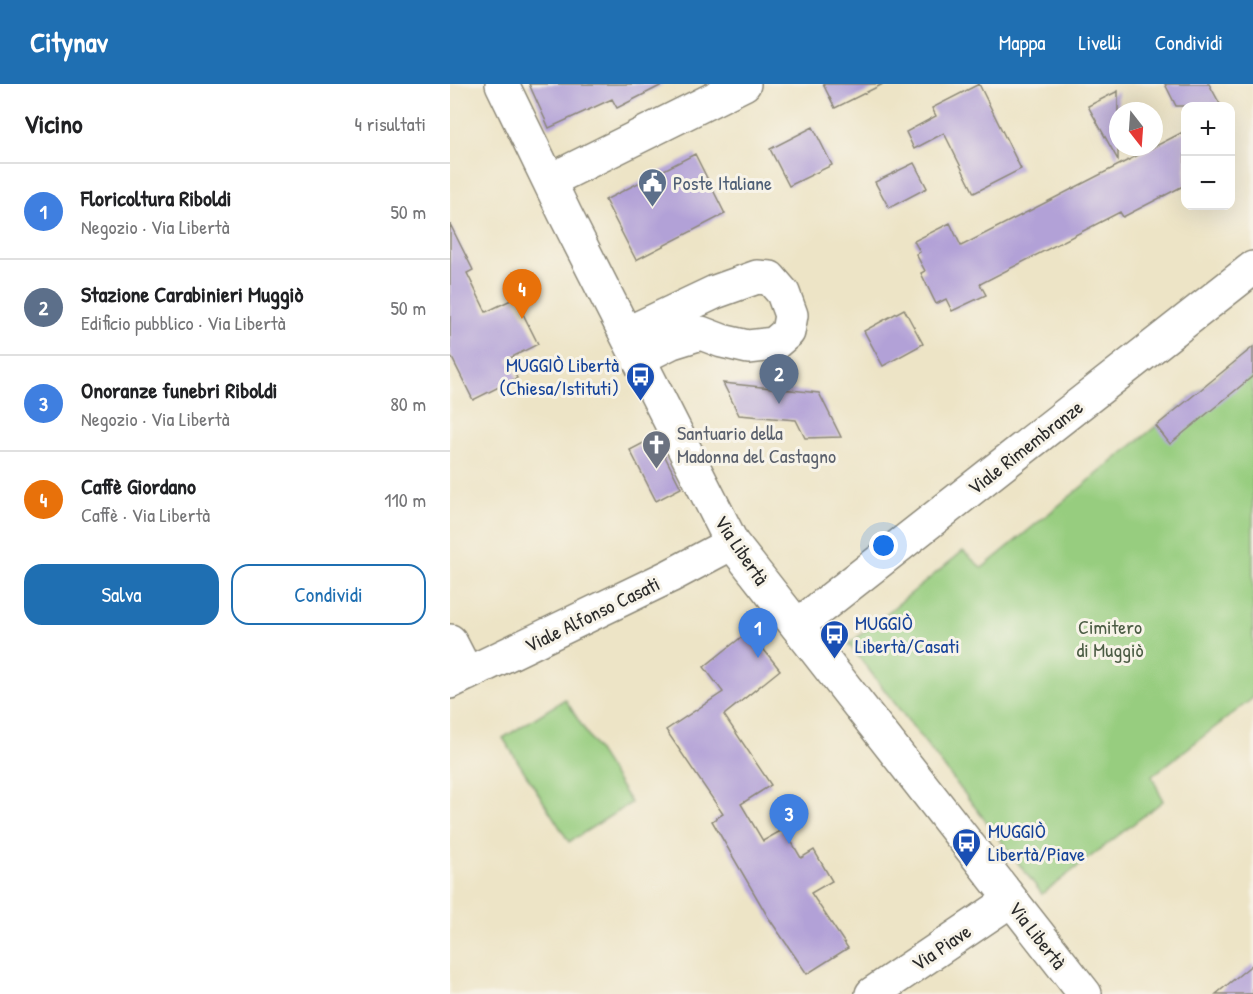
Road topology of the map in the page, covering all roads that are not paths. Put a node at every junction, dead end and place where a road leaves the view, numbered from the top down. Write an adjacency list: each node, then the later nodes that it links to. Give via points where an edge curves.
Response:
1 (502, 84): 3 (street, Via Libertà)
2 (744, 84): 3 (street)
3 (549, 181): 5 (street, Via Libertà)
4 (1253, 268): 6 (street, Viale Rimembranze)
5 (732, 543): 6 (street, Via Libertà); 8 (street, Viale Alfonso Casati)
6 (797, 626): 9 (street, Via Libertà)
7 (450, 641): 8 (street)
8 (459, 678)
9 (1011, 900): 10 (street, Via Piave); 11 (street, Via Libertà)
10 (872, 994)
11 (1085, 994)

